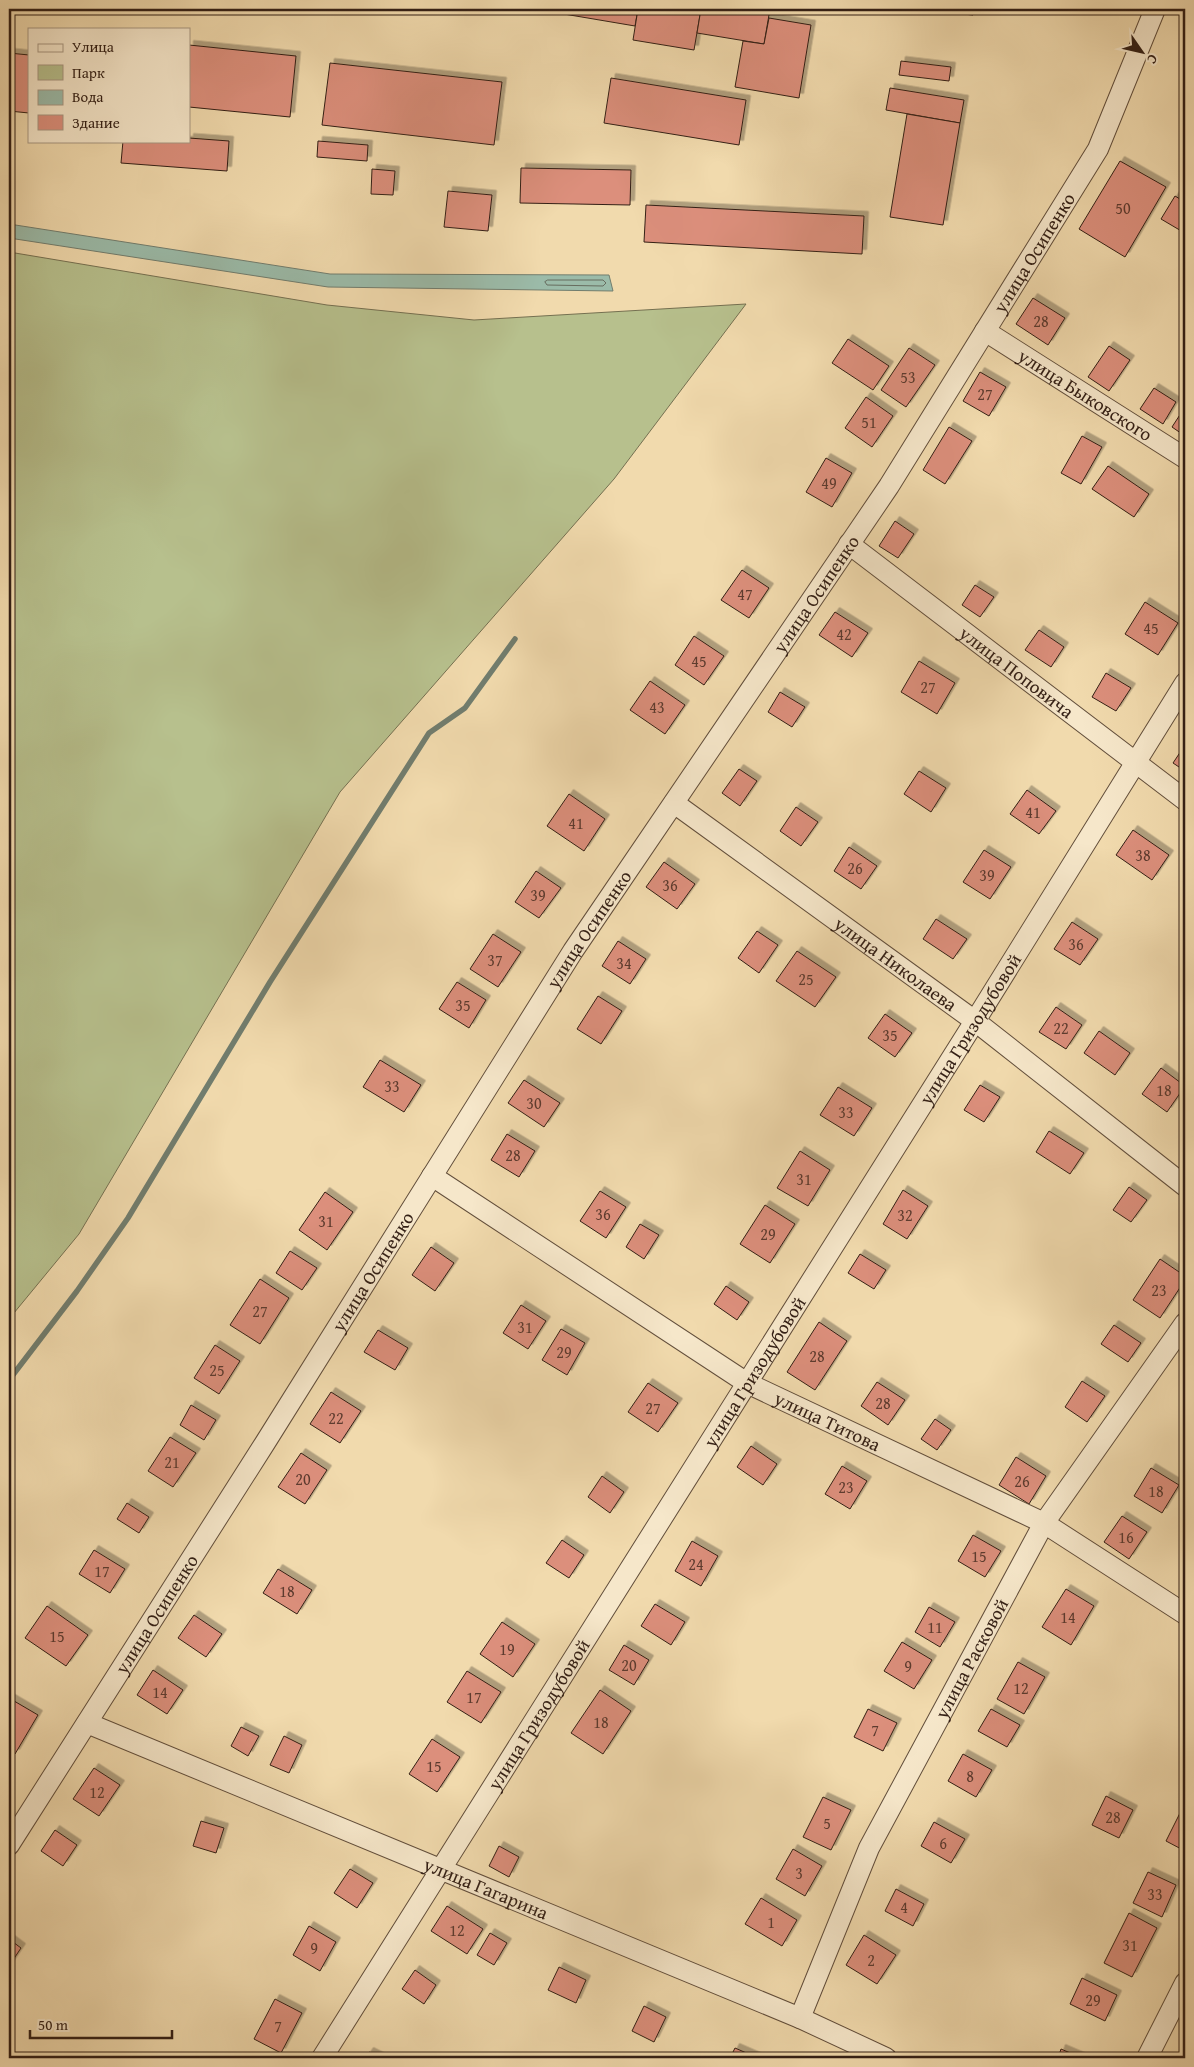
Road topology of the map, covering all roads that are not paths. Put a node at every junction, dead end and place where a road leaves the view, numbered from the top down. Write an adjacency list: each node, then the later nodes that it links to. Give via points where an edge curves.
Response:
1 (1155, 9): 2 (street, улица Осипенко, via 1098,149)
2 (985, 331): 3 (street, улица Быковского); 4 (street, улица Осипенко)
3 (1185, 458)
4 (850, 544): 6 (street, улица Поповича); 8 (street, улица Осипенко)
5 (1185, 683): 6 (street, улица Гризодубовой)
6 (1136, 764): 7 (street, улица Поповича); 9 (street, улица Гризодубовой)
7 (1185, 800)
8 (674, 803): 9 (street, улица Николаева); 10 (street, улица Осипенко, via 573,951)
9 (975, 1021): 11 (street, улица Николаева); 13 (street, улица Гризодубовой)
10 (432, 1176): 13 (street, улица Титова); 16 (street, улица Осипенко)
11 (1185, 1186)
12 (1185, 1323): 14 (street, улица Расковой)
13 (747, 1383): 14 (street, улица Титова); 18 (street, улица Гризодубовой)
14 (1044, 1523): 15 (street, улица Титова); 20 (street, улица Расковой, via 869,1848)
15 (1185, 1614)
16 (87, 1723): 17 (street, улица Осипенко); 18 (street, улица Гагарина)
17 (9, 1845)
18 (439, 1870): 20 (street, улица Гагарина); 21 (street, улица Гризодубовой)
19 (1185, 1983): 23 (street)
20 (800, 2018): 22 (street, улица Гагарина)
21 (322, 2058)
22 (886, 2058)
23 (1147, 2058)

